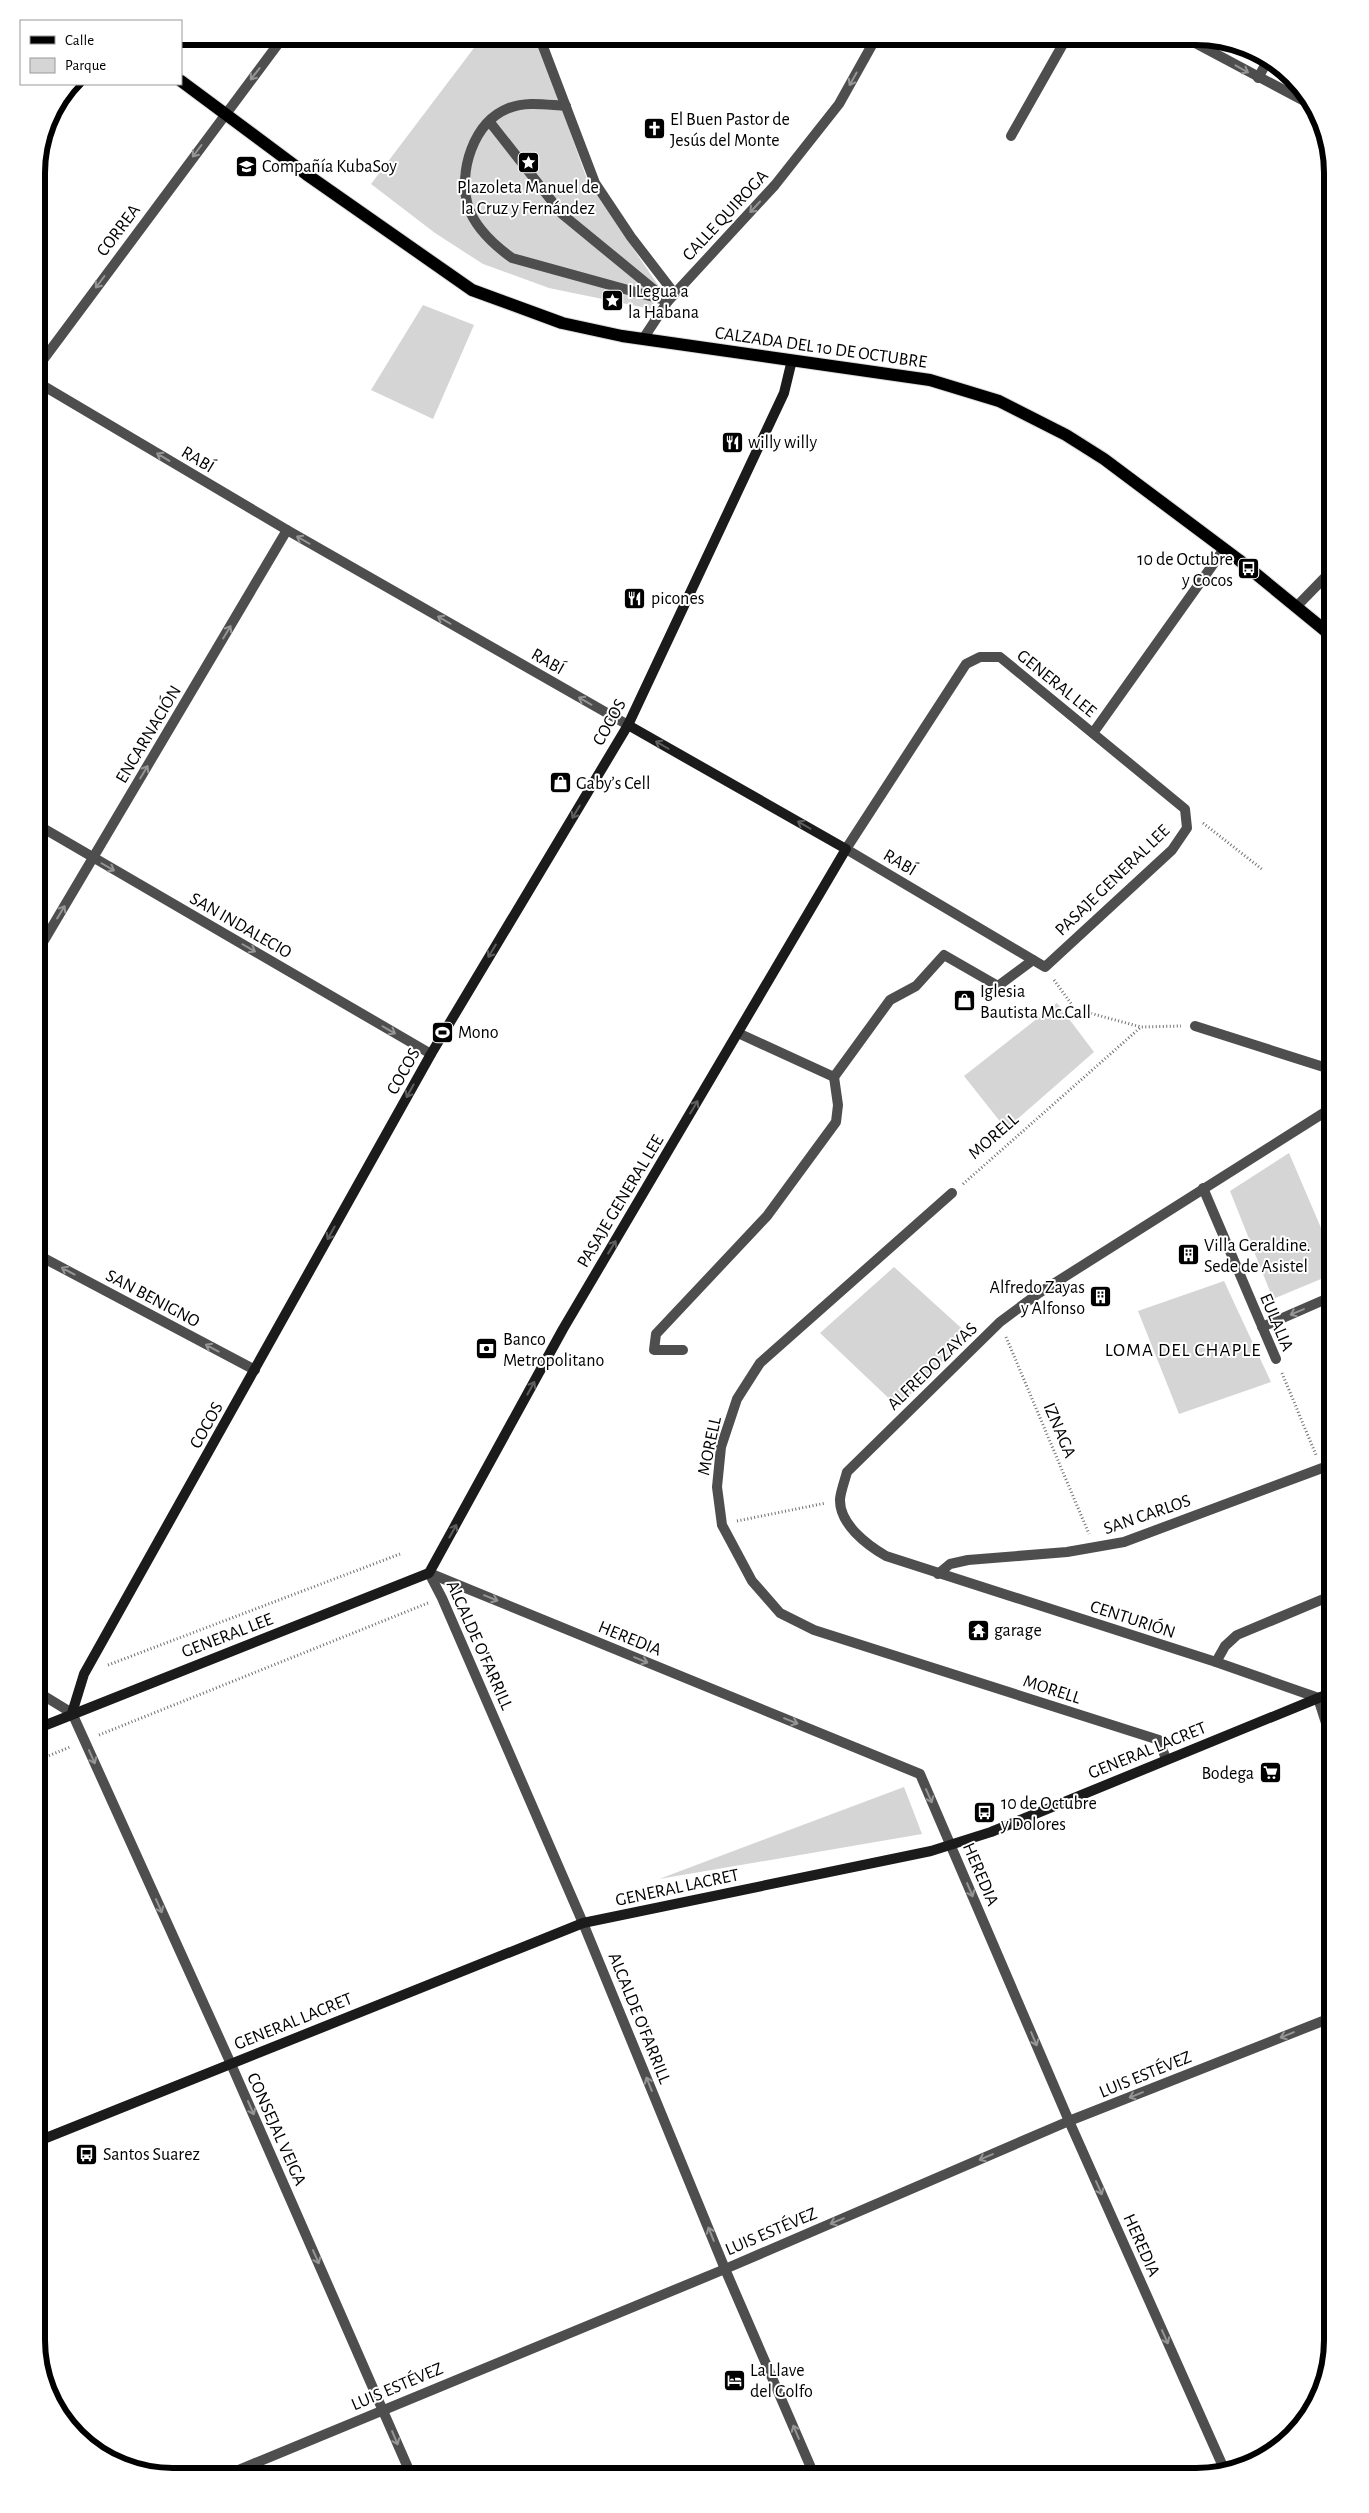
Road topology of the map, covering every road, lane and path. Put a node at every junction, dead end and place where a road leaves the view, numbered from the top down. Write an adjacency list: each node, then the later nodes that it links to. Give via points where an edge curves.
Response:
1 (277, 45): 11 (street, CORREA, one-way to 11)
2 (542, 45): 10 (street)
3 (872, 45): 14 (street, CALLE QUIROGA, one-way to 14, via 839,104 781,178)
4 (1062, 45): 13 (street)
5 (1200, 45): 7 (street, one-way to 7)
6 (1265, 65): 7 (street)
7 (1258, 78): 9 (street)
8 (182, 82): 11 (main road, CALZADA DEL 10 DE OCTUBRE)
9 (1301, 99)
10 (566, 106): 12 (street, via 527,104 508,108); 14 (street, via 595,183)
11 (226, 112): 15 (main road, CALZADA DEL 10 DE OCTUBRE, via 306,174 472,290 562,323); 16 (street, CORREA, one-way to 16)
12 (489, 121): 14 (street, via 562,214); 14 (street, via 472,144 465,182 468,206 495,246 512,258)
13 (1010, 136)
14 (671, 297): 15 (street, CALLE QUIROGA)
15 (644, 339): 17 (main road, CALZADA DEL 10 DE OCTUBRE)
16 (45, 356)
17 (792, 360): 20 (main road, CALZADA DEL 10 DE OCTUBRE, via 930,380 999,401 1066,435 1104,459); 24 (street, COCOS, via 784,393)
18 (45, 387): 19 (street, RABÍ, one-way to 18)
19 (287, 530): 24 (street, RABÍ, one-way to 19); 29 (street, ENCARNACIÓN, one-way to 19)
20 (1224, 549): 22 (main road, CALZADA DEL 10 DE OCTUBRE); 25 (street, GENERAL LEE)
21 (1324, 578): 22 (street)
22 (1296, 607): 23 (main road, CALZADA DEL 10 DE OCTUBRE)
23 (1324, 629)
24 (628, 725): 28 (street, RABÍ, one-way to 24); 37 (street, COCOS, one-way to 37)
25 (1093, 733): 26 (street, PASAJE GENERAL LEE); 28 (street, GENERAL LEE, via 1000,657 980,657 966,664)
26 (1185, 808): 30 (path); 33 (street, PASAJE GENERAL LEE, via 1187,828 1172,850)
27 (45, 829): 29 (street, SAN INDALECIO)
28 (846, 849): 32 (street, RABÍ); 36 (street, PASAJE GENERAL LEE)
29 (93, 858): 31 (street, ENCARNACIÓN, one-way to 29); 37 (street, SAN INDALECIO, one-way to 37)
30 (1263, 870)
31 (45, 939)
32 (1033, 960): 33 (street, RABÍ); 39 (street, via 998,986 944,955 916,986 890,1000)
33 (1045, 967): 35 (path, via 1075,1009)
34 (1195, 1026): 35 (path); 38 (street)
35 (1141, 1027): 42 (path, MORELL)
36 (738, 1033): 39 (street); 55 (street, PASAJE GENERAL LEE, one-way to 36, via 563,1330)
37 (431, 1054): 49 (street, COCOS, one-way to 49)
38 (1324, 1067)
39 (834, 1077): 47 (street, via 838,1105 836,1122 767,1216 656,1334 654,1350)
40 (1324, 1113): 41 (street, ALFREDO ZAYAS)
41 (1203, 1188): 45 (street, ALFREDO ZAYAS, via 1039,1293); 46 (street, EULALIA)
42 (952, 1193): 52 (street, MORELL, via 760,1363 737,1399 721,1448 716,1487)
43 (45, 1259): 49 (street, SAN BENIGNO, one-way to 43)
44 (1324, 1300): 46 (street, one-way to 46)
45 (1000, 1322): 51 (street, ALFREDO ZAYAS, via 847,1472); 53 (path, IZNAGA)
46 (1262, 1327): 48 (street, EULALIA)
47 (683, 1350)
48 (1276, 1359): 50 (path, EULALIA)
49 (255, 1370): 60 (street, COCOS)
50 (1322, 1468): 53 (street, SAN CARLOS, via 1124,1542)
51 (840, 1500): 52 (path); 56 (street, via 847,1521 865,1543 886,1556)
52 (722, 1525): 70 (street, MORELL, via 752,1581 780,1613 814,1630 1159,1740)
53 (1095, 1548): 56 (street, SAN CARLOS, via 968,1560 950,1564)
54 (400, 1554): 60 (path)
55 (429, 1573): 57 (street, ALCALDE O'FARRILL); 65 (street, GENERAL LEE); 71 (street, HEREDIA, one-way to 71, via 920,1774)
56 (938, 1574): 59 (street, CENTURIÓN)
57 (442, 1598): 68 (path); 72 (street, ALCALDE O'FARRILL)
58 (1324, 1599): 59 (street, via 1238,1635 1225,1646)
59 (1216, 1662): 63 (street, CENTURIÓN)
60 (84, 1674): 65 (street, COCOS)
61 (45, 1696): 65 (street)
62 (1324, 1696): 63 (street, GENERAL LACRET)
63 (1318, 1698): 64 (street, CENTURIÓN); 66 (street); 70 (street, GENERAL LACRET)
64 (1324, 1700)
65 (72, 1713): 67 (street, GENERAL LEE); 68 (street, CONSEJAL VEIGA)
66 (1324, 1717)
67 (45, 1724)
68 (85, 1741): 69 (path); 74 (street, CONSEJAL VEIGA, one-way to 74)
69 (45, 1757)
70 (1166, 1759): 71 (street, GENERAL LACRET, via 991,1832)
71 (951, 1845): 72 (street, GENERAL LACRET); 75 (street, HEREDIA, one-way to 75)
72 (583, 1923): 74 (street, GENERAL LACRET); 77 (street, ALCALDE O'FARRILL, one-way to 72)
73 (1324, 2021): 75 (street, LUIS ESTÉVEZ, one-way to 75)
74 (231, 2064): 76 (street, GENERAL LACRET); 78 (street, CONSEJAL VEIGA, one-way to 78)
75 (1069, 2121): 77 (street, LUIS ESTÉVEZ, one-way to 77); 79 (street, HEREDIA, one-way to 79)
76 (45, 2138)
77 (725, 2269): 78 (street, LUIS ESTÉVEZ); 82 (street, ALCALDE O'FARRILL, one-way to 77)
78 (383, 2409): 80 (street, LUIS ESTÉVEZ); 81 (street, CONSEJAL VEIGA, one-way to 81)
79 (1220, 2466)
80 (243, 2468)
81 (409, 2468)
82 (811, 2468)

